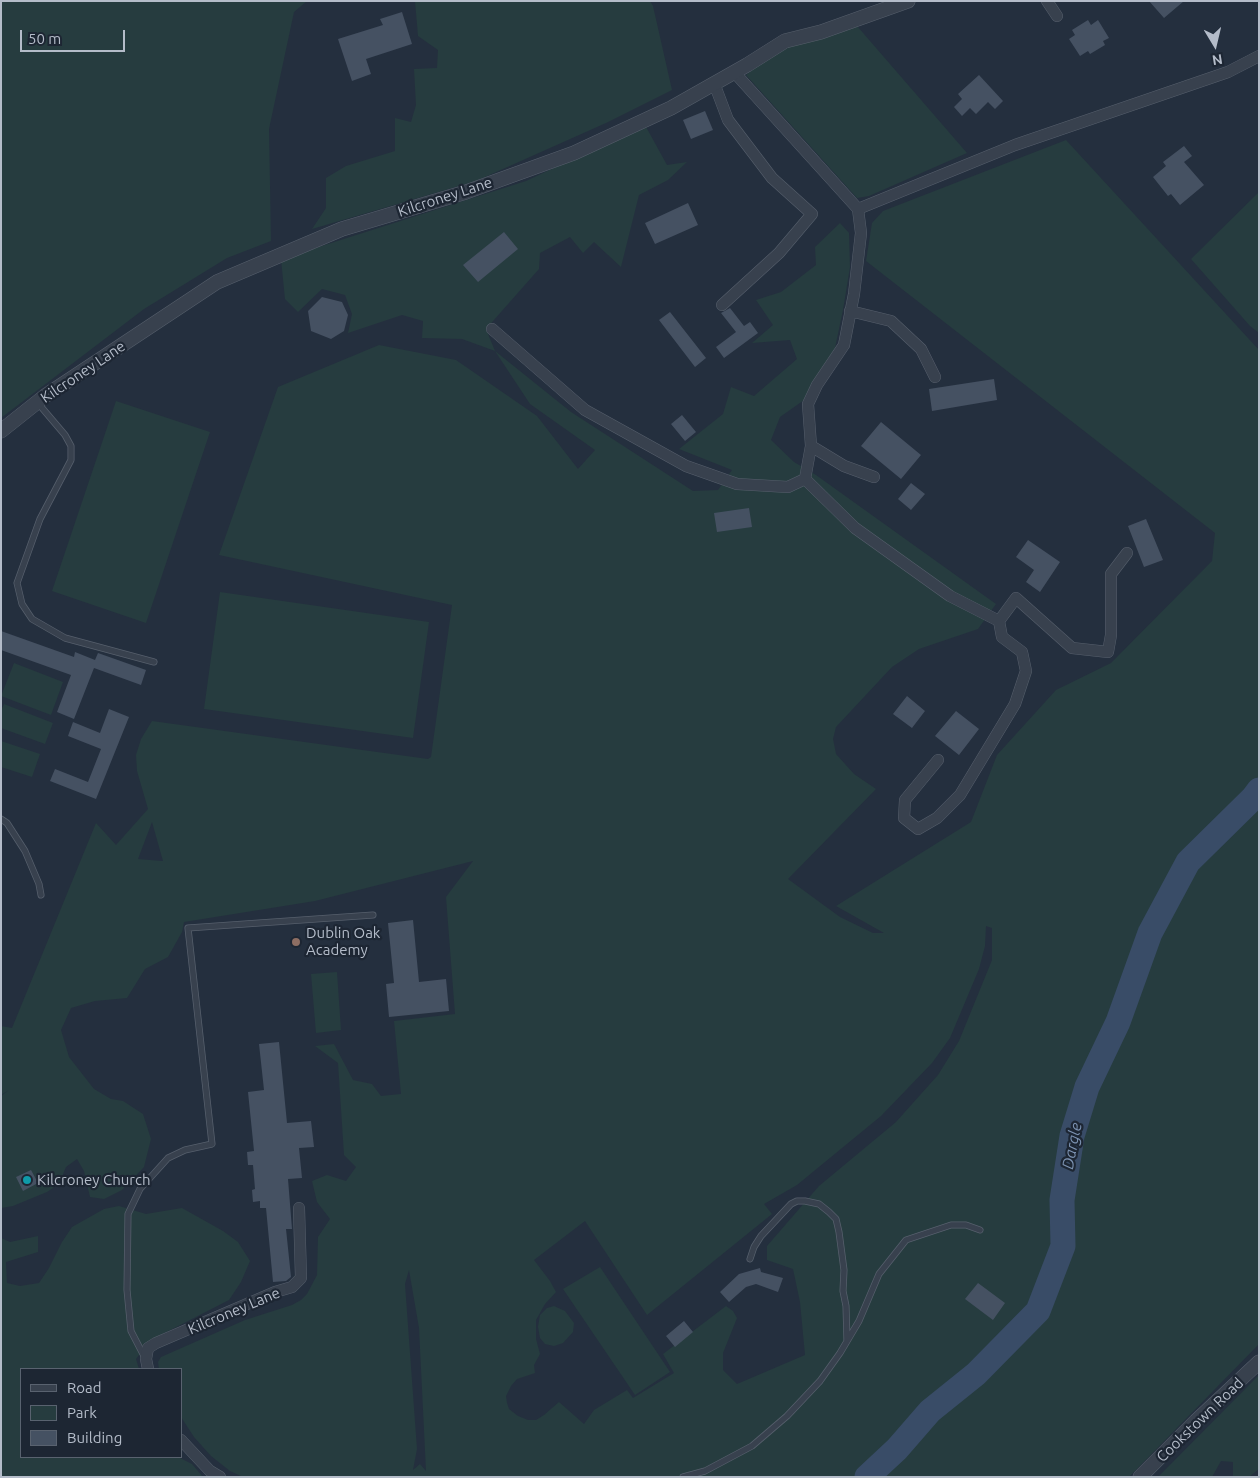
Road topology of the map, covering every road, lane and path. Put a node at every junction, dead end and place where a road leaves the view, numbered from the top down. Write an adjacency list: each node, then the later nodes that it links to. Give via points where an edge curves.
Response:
1 (908, 1): 5 (street, Kilcroney Lane, via 821,32 785,41)
2 (1048, 1): 3 (street)
3 (1057, 16)
4 (1259, 56): 7 (street, via 1228,72 1014,145)
5 (734, 72): 6 (street, Kilcroney Lane); 7 (street)
6 (714, 83): 8 (street, via 728,120 772,178 812,214 779,253); 12 (street, Kilcroney Lane, via 671,108 574,153 466,192 342,229 217,282)
7 (858, 210): 9 (street, via 861,233)
8 (722, 305)
9 (850, 311): 11 (street, via 891,321 921,349); 14 (street, via 844,345 808,404)
10 (492, 329): 16 (street, via 585,410 686,466 737,484 788,487)
11 (935, 377)
12 (37, 402): 13 (street, Kilcroney Lane); 19 (lane, via 65,435 71,446 71,460 40,519 17,583 22,604 32,619 65,638)
13 (1, 431)
14 (811, 446): 15 (street, via 844,466); 16 (street)
15 (874, 478)
16 (804, 479): 18 (street, via 856,528 950,596)
17 (1127, 553): 18 (street, via 1111,574 1108,652 1072,648 1016,598)
18 (999, 621): 20 (street, via 1002,638 1022,652 1026,671 1015,704 960,794 937,818 918,829 904,818 904,800)
19 (154, 662)
20 (938, 760)
21 (1, 819): 22 (lane, via 25,851)
22 (41, 895)
23 (373, 914): 29 (lane, via 188,928 212,1144 168,1158 140,1189 128,1214 127,1290 131,1331)
24 (300, 1208): 29 (street, Kilcroney Lane, via 301,1278 292,1287 156,1343 148,1348)
25 (980, 1230): 27 (lane, via 966,1225 951,1225 906,1240 879,1274)
26 (750, 1259): 27 (lane, via 761,1236 791,1204 805,1201 819,1204 829,1212 836,1219 839,1232)
27 (847, 1341): 32 (lane, via 820,1381 759,1440 705,1471)
28 (1259, 1362): 33 (street, Cookstown Road)
29 (147, 1364)
30 (182, 1441): 31 (street, via 210,1471)
31 (220, 1477)
32 (683, 1477)
33 (1140, 1477)

